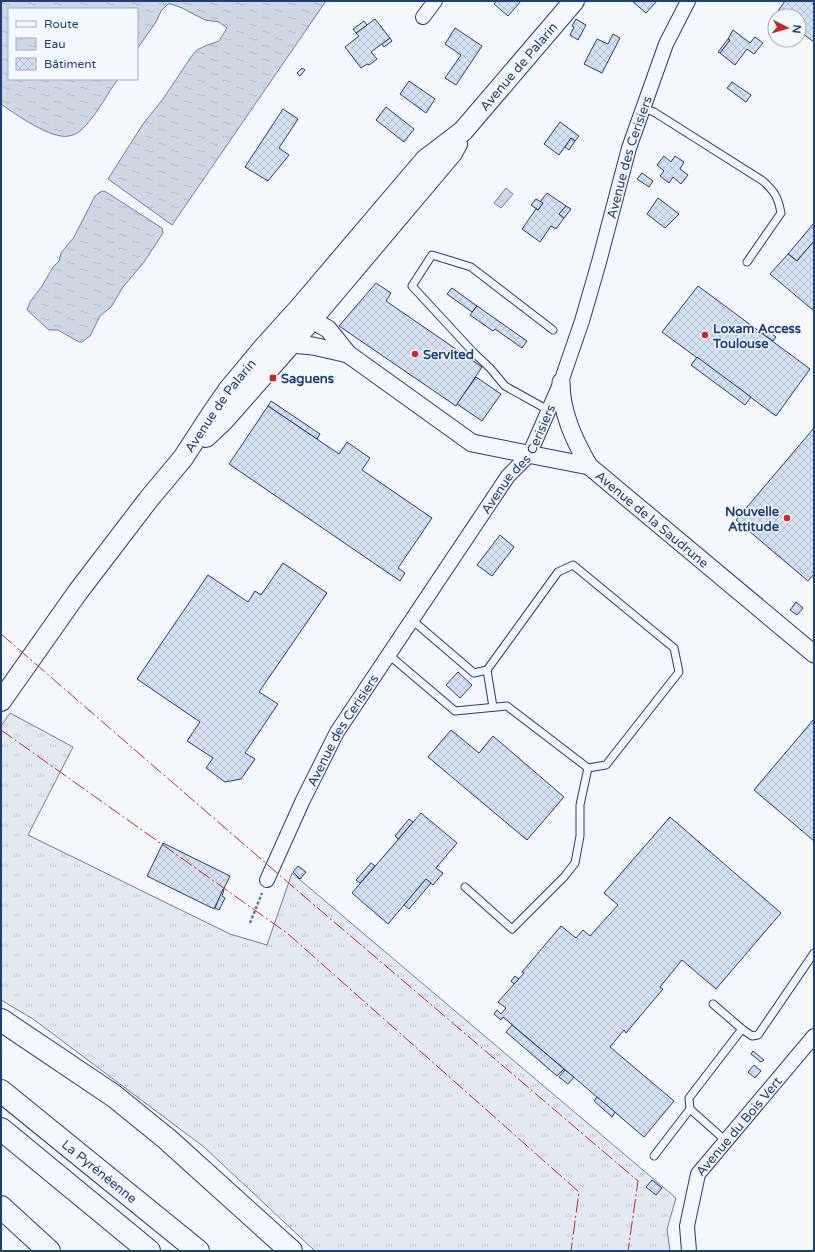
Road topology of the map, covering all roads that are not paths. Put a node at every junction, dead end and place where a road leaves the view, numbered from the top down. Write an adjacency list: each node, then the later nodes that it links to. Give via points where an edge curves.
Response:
1 (435, 1): 4 (street)
2 (574, 1): 7 (main road, Avenue de Palarin, via 463,131 452,153)
3 (688, 1): 5 (street, Avenue des Cerisiers, via 666,44)
4 (423, 17)
5 (643, 108): 6 (lane, via 654,112 763,181 773,190 779,200 781,213); 12 (street, Avenue des Cerisiers, via 629,148 582,321)
6 (748, 262)
7 (309, 318): 9 (main road, Avenue de Palarin); 10 (street); 11 (street, Avenue de la Saudrune); 15 (main road, Avenue de Palarin, via 264,347 229,389)
8 (554, 330): 13 (lane, via 471,267 432,255 412,286 505,386)
9 (291, 344): 10 (street, Avenue de la Saudrune); 15 (main road, Avenue de Palarin, via 224,420)
10 (313, 346): 11 (street, Avenue de la Saudrune)
11 (348, 354): 14 (street, Avenue de la Saudrune, via 472,443)
12 (561, 382): 13 (street, Avenue des Cerisiers); 16 (street, via 561,398 569,427)
13 (548, 410): 14 (street, Avenue des Cerisiers)
14 (529, 455): 16 (street, Avenue de la Saudrune); 17 (street, Avenue des Cerisiers, via 508,476)
15 (183, 458): 21 (main road, Avenue de Palarin, via 77,593)
16 (589, 466): 19 (street, Avenue de la Saudrune)
17 (412, 620): 18 (street, Avenue des Cerisiers); 20 (lane, via 474,673)
18 (389, 654): 22 (lane, via 455,711); 24 (street, Avenue des Cerisiers, via 337,732 302,800)
19 (814, 654)
20 (487, 670): 22 (lane); 23 (lane, via 558,572 574,565 674,648 679,672 606,765)
21 (1, 701)
22 (493, 707): 23 (lane, via 507,706)
23 (588, 768): 25 (lane, via 580,805 580,836 575,863 542,901 512,928)
24 (267, 880)
25 (465, 887)
26 (814, 953): 29 (lane, via 758,1035 752,1036)
27 (713, 1004): 29 (lane)
28 (1, 1020): 40 (highway, via 114,1096 167,1139)
29 (742, 1029): 32 (lane, via 689,1098)
30 (814, 1036): 34 (street, Avenue du Bois Vert)
31 (1, 1091): 39 (highway, La Pyrénéenne)
32 (690, 1109): 34 (lane); 35 (lane)
33 (1, 1129): 38 (highway)
34 (726, 1141): 41 (street, Avenue du Bois Vert, via 698,1174 687,1226)
35 (654, 1156)
36 (1, 1207): 37 (highway)
37 (49, 1251)
38 (149, 1251)
39 (198, 1251)
40 (291, 1251)
41 (690, 1251)

